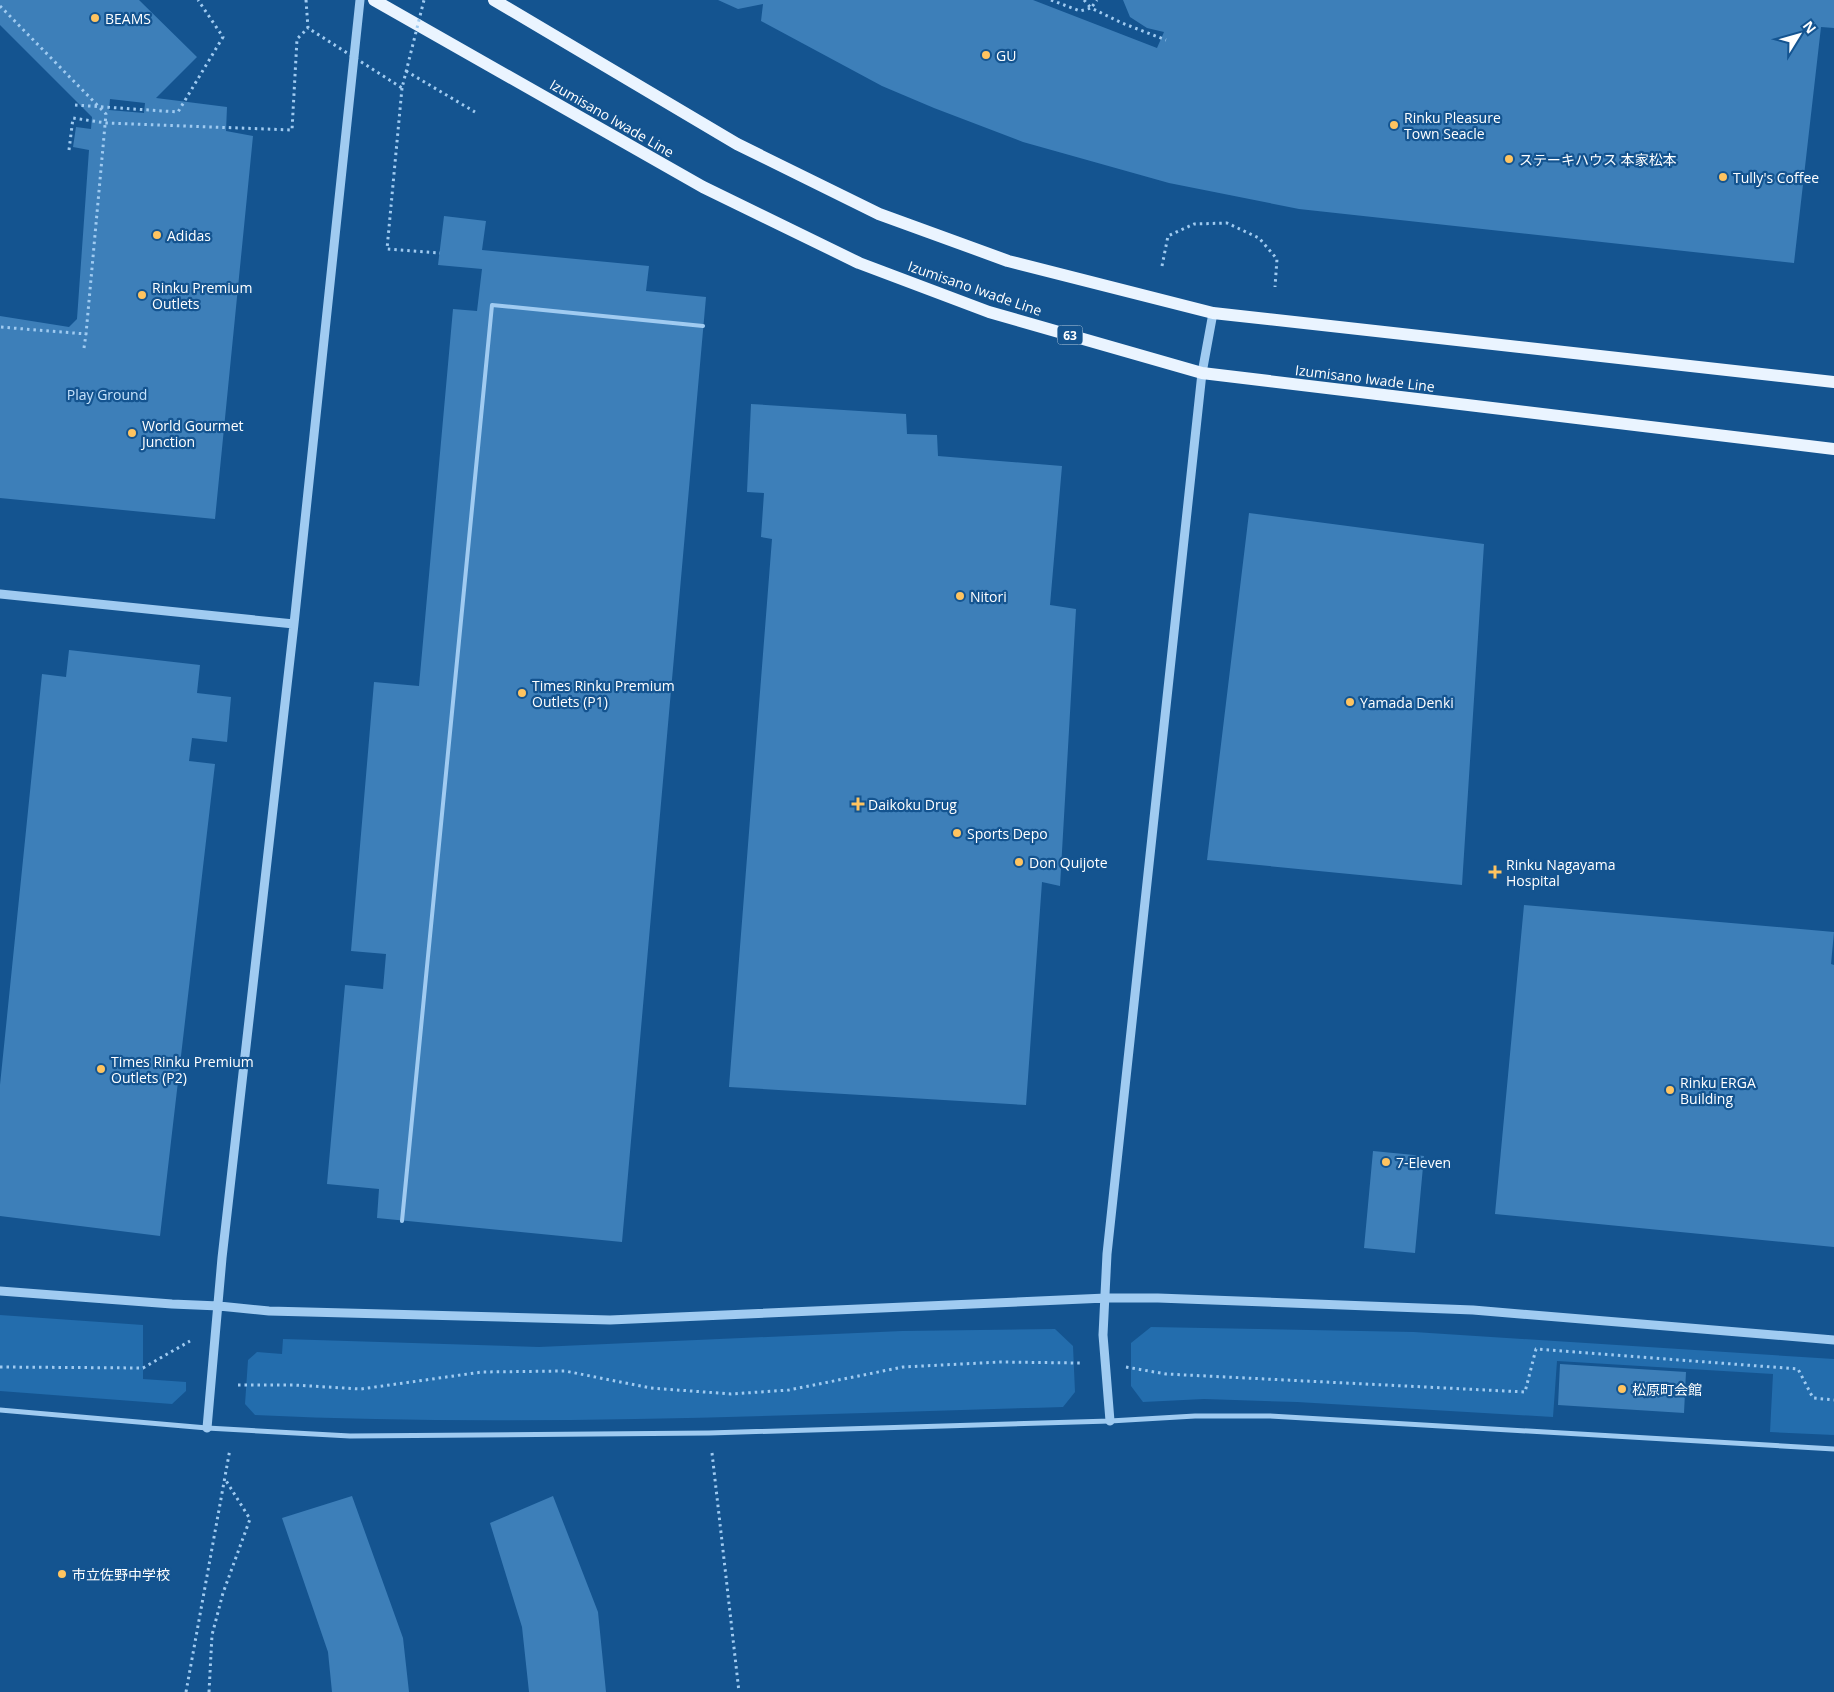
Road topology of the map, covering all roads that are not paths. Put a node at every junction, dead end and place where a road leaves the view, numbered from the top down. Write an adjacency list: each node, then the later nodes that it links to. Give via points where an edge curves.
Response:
1 (360, 0): 10 (street)
2 (374, 0): 6 (main road, Izumisano Iwade Line / 63, via 703,187 860,262 988,312)
3 (494, 0): 4 (main road, via 737,144 880,214 1008,262)
4 (1213, 313): 6 (street); 7 (main road)
5 (703, 326): 11 (lane, via 492,305)
6 (1202, 373): 8 (main road, Izumisano Iwade Line / 63); 13 (street, via 1107,1254)
7 (1834, 382)
8 (1834, 449)
9 (0, 594): 10 (street)
10 (294, 624): 14 (street)
11 (402, 1221)
12 (0, 1291): 14 (street)
13 (1106, 1298): 14 (street, via 610,1320 278,1311); 15 (street, via 1473,1310); 17 (street, via 1103,1335)
14 (219, 1306): 18 (street)
15 (1834, 1340)
16 (0, 1410): 18 (street)
17 (1110, 1421): 18 (street, via 709,1433 350,1436); 19 (street, via 1270,1416)
18 (207, 1428)
19 (1834, 1450)

